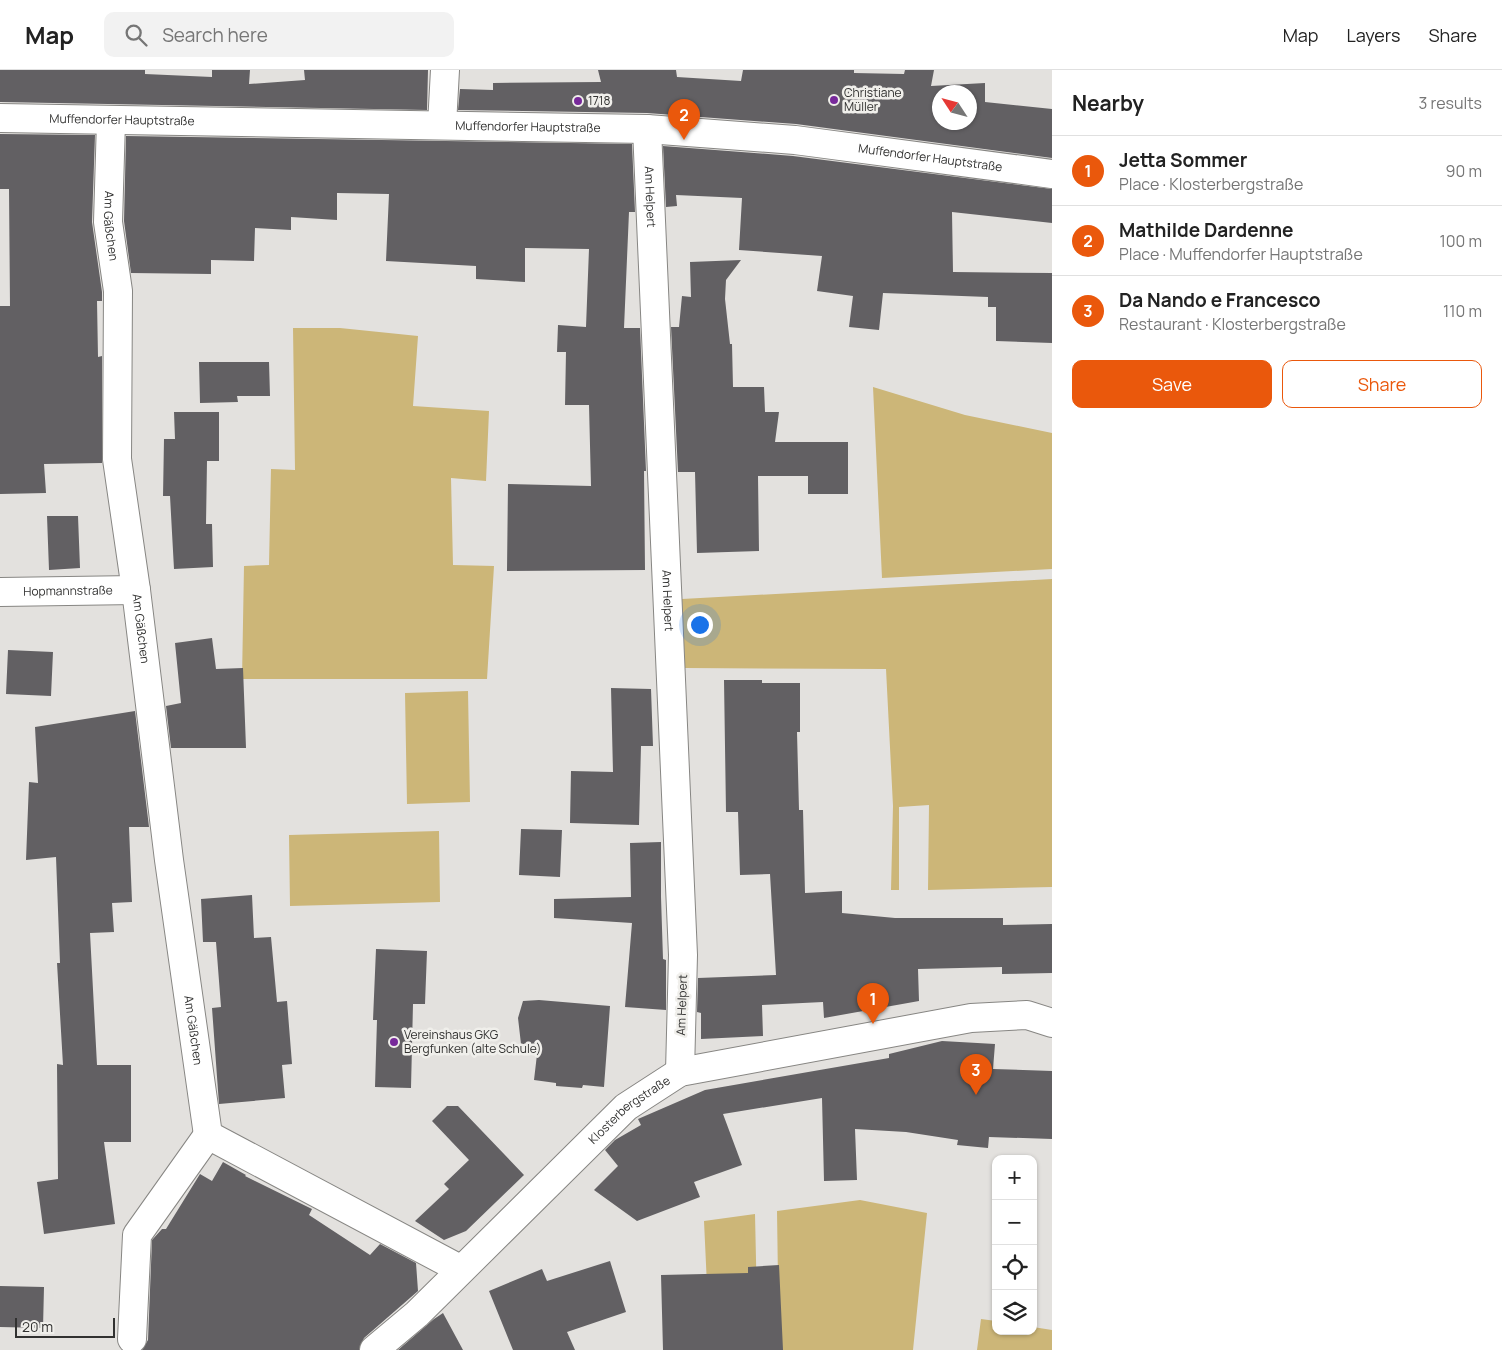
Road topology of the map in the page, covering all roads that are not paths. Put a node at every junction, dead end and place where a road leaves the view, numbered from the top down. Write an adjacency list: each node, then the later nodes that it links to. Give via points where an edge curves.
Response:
1 (445, 70): 4 (street)
2 (0, 118): 3 (street, Muffendorfer Hauptstraße)
3 (111, 121): 4 (street, Muffendorfer Hauptstraße); 7 (street, Am Gäßchen, via 108,222 118,291 117,459)
4 (442, 125): 5 (street, Muffendorfer Hauptstraße)
5 (647, 129): 6 (street, Muffendorfer Hauptstraße, via 795,140); 10 (street, Am Helpert, via 684,955)
6 (1052, 174)
7 (136, 590): 8 (street, Hopmannstraße); 11 (street, Am Gäßchen)
8 (0, 592)
9 (1052, 1023): 10 (street, Klosterbergstraße, via 1027,1015 970,1018)
10 (680, 1072): 12 (street, Klosterbergstraße, via 626,1107)
11 (208, 1135): 12 (street); 13 (street, via 138,1235)
12 (460, 1269): 14 (street, Klosterbergstraße, via 417,1314)
13 (132, 1339)
14 (374, 1350)

